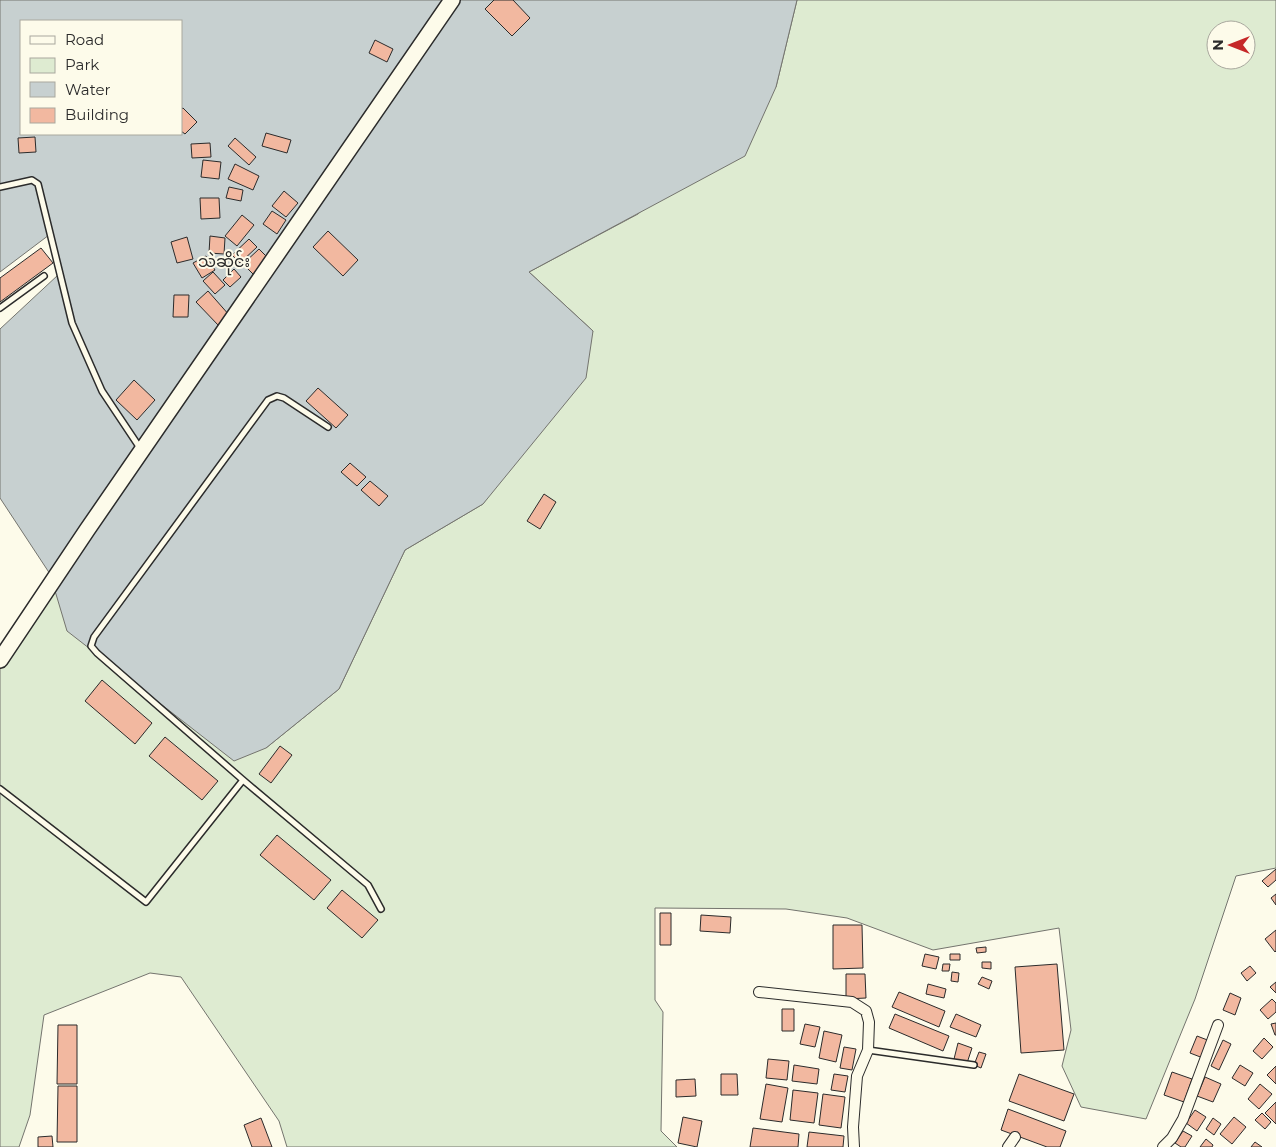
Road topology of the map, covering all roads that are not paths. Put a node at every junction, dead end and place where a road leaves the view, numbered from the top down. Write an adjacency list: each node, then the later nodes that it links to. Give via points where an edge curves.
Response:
1 (452, 0): 6 (street)
2 (0, 187): 6 (lane, via 32,180 38,184 72,323 102,391)
3 (44, 276): 4 (lane)
4 (0, 308)
5 (328, 427): 8 (lane, via 284,398 277,396 268,400 94,637 91,646)
6 (142, 451): 7 (street)
7 (0, 660)
8 (243, 780): 9 (lane, via 146,902); 10 (lane, via 368,885)
9 (0, 789)
10 (381, 909)
11 (759, 992): 13 (street, via 852,1002 866,1011)
12 (1218, 1025): 18 (street, via 1183,1119)
13 (868, 1050): 14 (lane); 16 (street, via 857,1076)
14 (974, 1065)
15 (1015, 1137): 17 (street)
16 (854, 1147)
17 (1008, 1147)
18 (1163, 1147)

